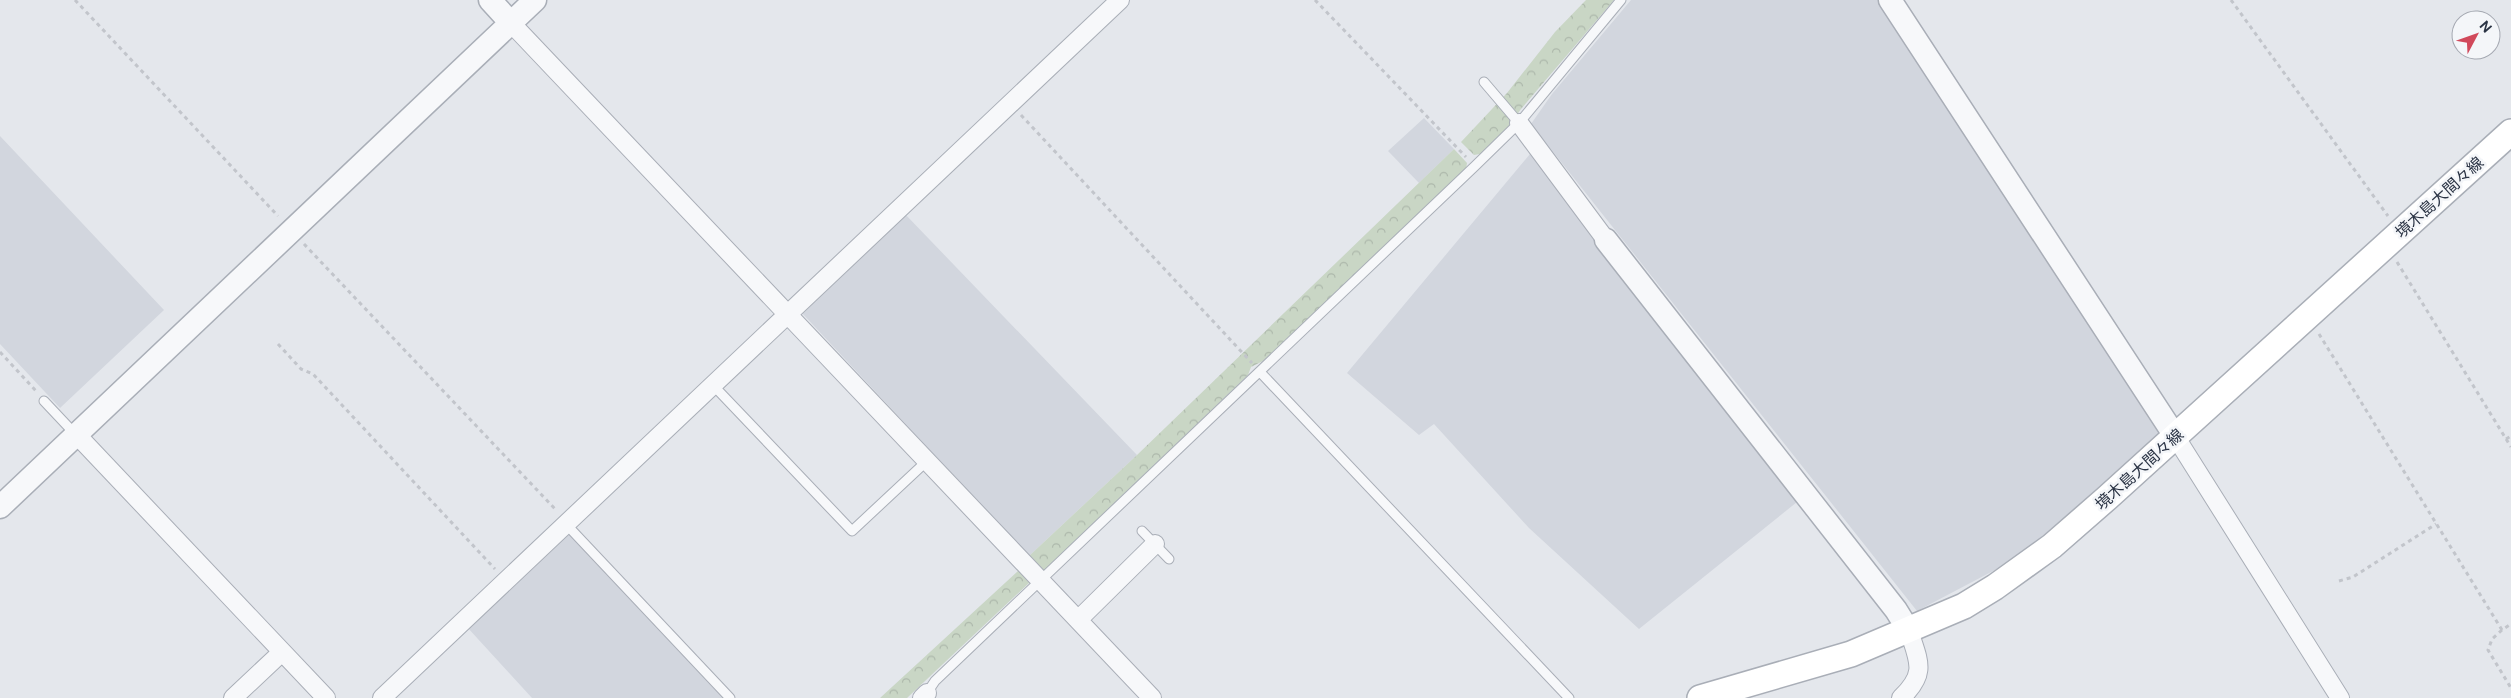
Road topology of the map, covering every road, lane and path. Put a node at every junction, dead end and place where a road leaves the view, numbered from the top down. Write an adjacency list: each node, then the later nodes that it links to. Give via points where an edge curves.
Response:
1 (75, 0): 15 (path)
2 (490, 0): 9 (street)
3 (535, 0): 9 (street)
4 (1120, 0): 11 (street)
5 (1315, 0): 14 (path)
6 (1621, 0): 12 (lane)
7 (1890, 0): 26 (street)
8 (2231, 0): 16 (path)
9 (511, 22): 15 (street); 18 (street)
10 (1484, 82): 12 (lane)
11 (1011, 103): 18 (street); 22 (path)
12 (1519, 123): 14 (lane); 17 (street)
13 (2511, 132): 16 (main road, 境木島大間々線)
14 (1475, 166): 22 (lane)
15 (292, 230): 25 (street); 32 (path)
16 (2393, 239): 19 (main road, 境木島大間々線); 28 (path, via 2392,254)
17 (1606, 240): 43 (street, via 1896,610)
18 (787, 312): 23 (street); 30 (street)
19 (2306, 318): 26 (main road, 境木島大間々線); 33 (path)
20 (278, 344): 37 (path, via 301,369 313,374)
21 (0, 352): 24 (path)
22 (1260, 372): 38 (lane); 52 (lane)
23 (712, 384): 30 (lane, via 852,531); 32 (street)
24 (44, 400): 25 (lane)
25 (77, 435): 31 (street); 44 (street)
26 (2174, 436): 43 (main road, 境木島大間々線, via 2052,546 1972,601); 55 (street)
27 (2511, 436): 28 (path)
28 (2506, 439): 29 (path)
29 (2511, 447)
30 (928, 460): 38 (street)
31 (0, 507)
32 (566, 523): 37 (street); 50 (lane)
33 (2436, 524): 39 (path, via 2353,577); 42 (path)
34 (1142, 531): 35 (lane)
35 (1155, 544): 36 (lane); 40 (street)
36 (1169, 559)
37 (505, 580): 49 (street)
38 (1041, 580): 40 (street); 46 (lane, via 934,681)
39 (2339, 581)
40 (1078, 620): 51 (street)
41 (2511, 624): 42 (path)
42 (2502, 630): 45 (path, via 2492,639 2488,650)
43 (1908, 631): 53 (main road, 境木島大間々線, via 1851,654); 54 (street, via 1918,658 1918,676 1914,686)
44 (282, 652): 47 (street); 48 (street)
45 (2511, 688)
46 (924, 696)
47 (233, 698)
48 (326, 698)
49 (382, 698)
50 (730, 698)
51 (1152, 698)
52 (1569, 698)
53 (1700, 698)
54 (1901, 698)
55 (2340, 698)

